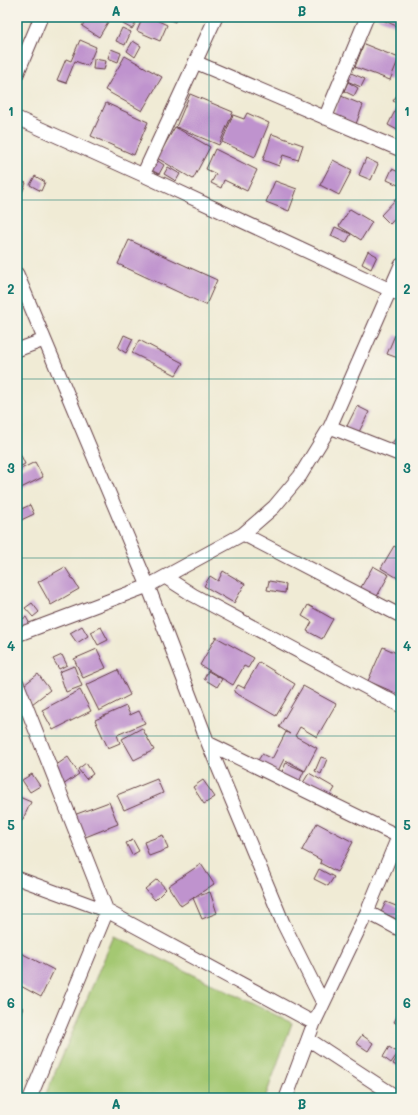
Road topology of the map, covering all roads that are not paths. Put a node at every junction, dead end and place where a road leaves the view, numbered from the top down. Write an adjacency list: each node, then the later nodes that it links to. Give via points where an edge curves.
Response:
1 (41, 17): 5 (street)
2 (216, 17): 4 (street)
3 (367, 17): 7 (street)
4 (195, 62): 7 (street); 9 (street)
5 (17, 74)
6 (17, 118): 9 (street)
7 (325, 118): 8 (street)
8 (401, 150)
9 (143, 175): 12 (street)
10 (401, 265): 12 (street)
11 (17, 274): 13 (street)
12 (395, 293): 15 (street)
13 (44, 340): 14 (street); 19 (street)
14 (17, 350)
15 (330, 427): 16 (street); 17 (street, via 300,476 274,507)
16 (401, 455)
17 (243, 534): 18 (street); 20 (street)
18 (165, 577): 19 (street); 23 (street, via 193,595)
19 (148, 586): 21 (street); 26 (street)
20 (401, 616)
21 (17, 635)
22 (17, 683): 25 (street)
23 (401, 706)
24 (17, 714): 25 (street)
25 (31, 720): 29 (street)
26 (208, 743): 27 (street); 32 (street, via 283,923)
27 (400, 833): 30 (street)
28 (17, 878): 29 (street)
29 (107, 911): 33 (street); 35 (street)
30 (367, 912): 31 (street); 32 (street)
31 (401, 930)
32 (323, 1003): 33 (street)
33 (314, 1023): 34 (street)
34 (308, 1039): 36 (street); 37 (street)
35 (30, 1098)
36 (286, 1098)
37 (398, 1098)

